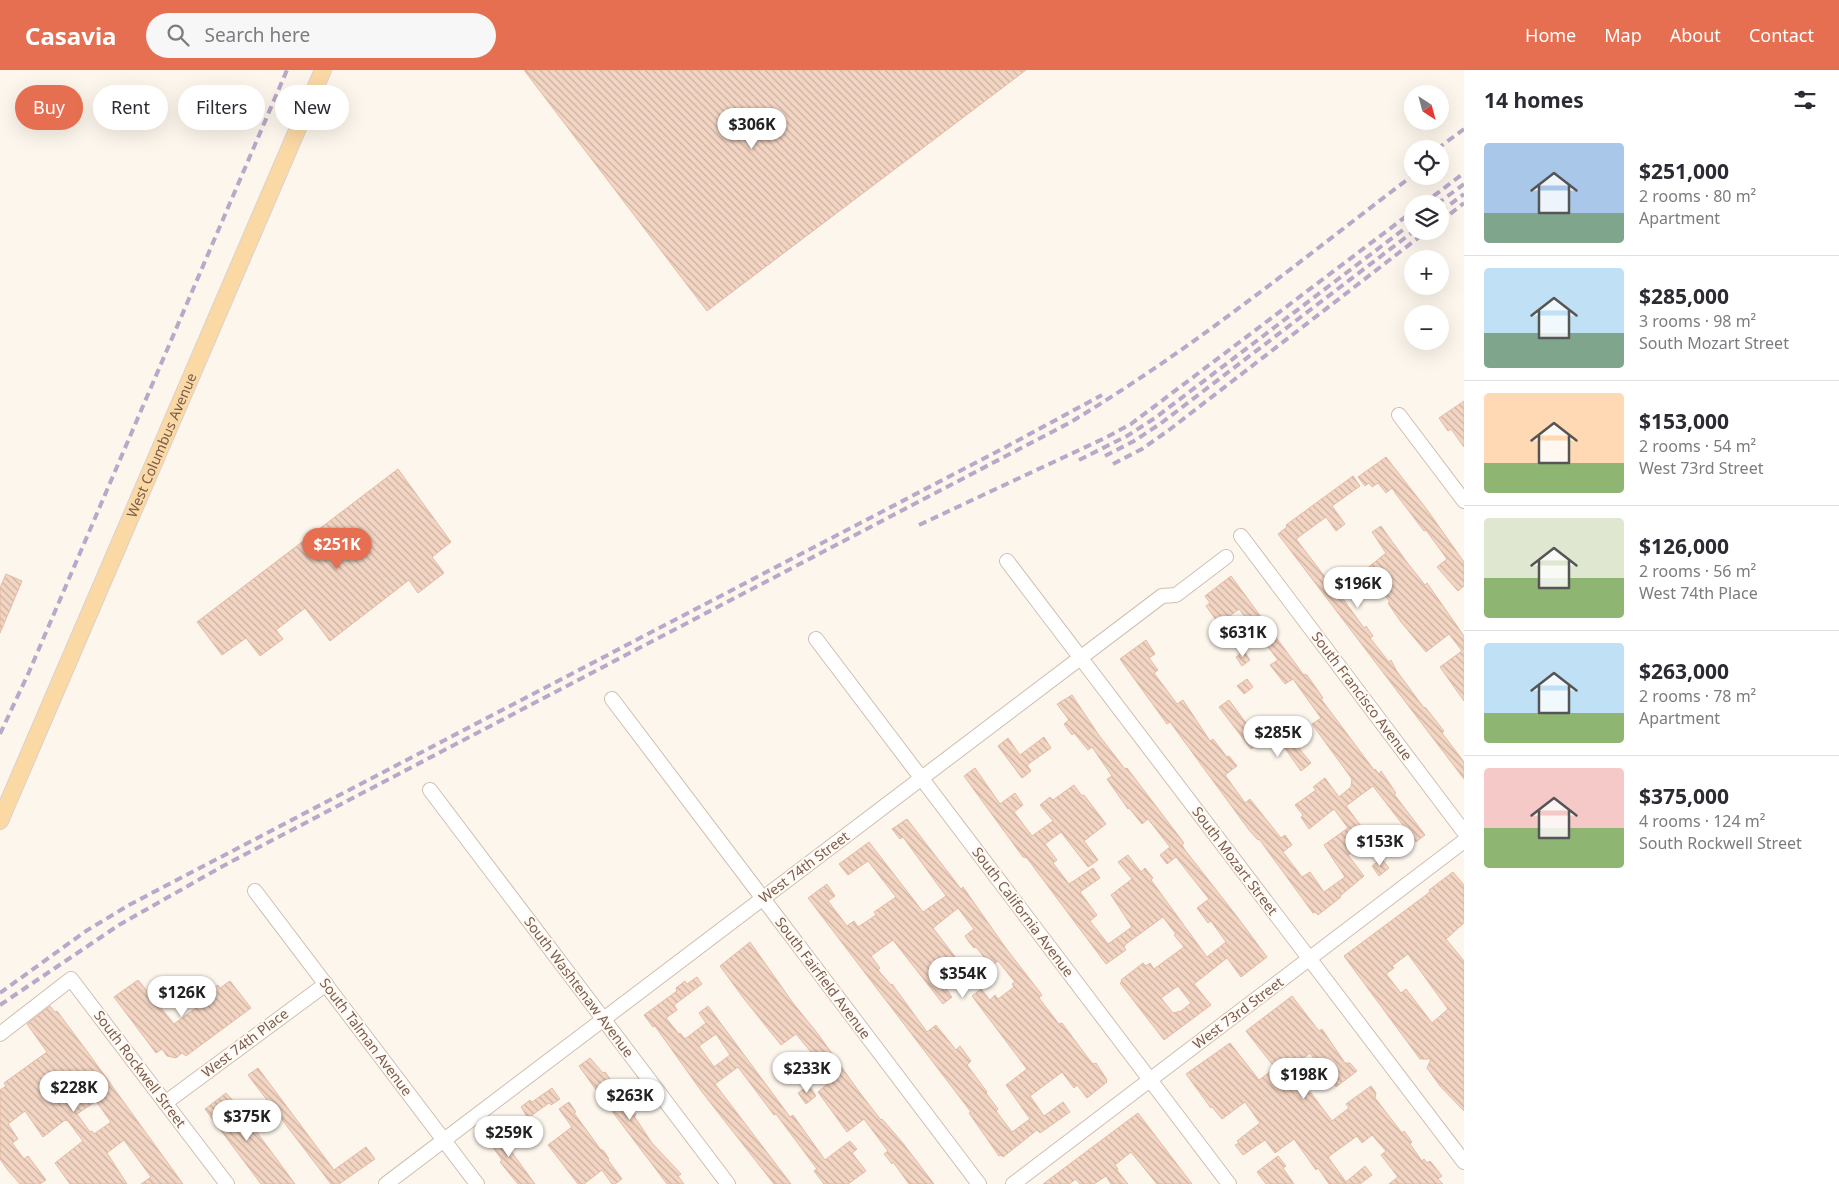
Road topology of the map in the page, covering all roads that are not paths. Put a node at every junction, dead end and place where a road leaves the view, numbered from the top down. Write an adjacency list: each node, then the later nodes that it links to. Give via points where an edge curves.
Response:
1 (323, 70): 12 (main road, West Columbus Avenue)
2 (1399, 415): 3 (street)
3 (1464, 502)
4 (1241, 536): 13 (street, South Francisco Avenue)
5 (1226, 557): 8 (street, West 74th Street, via 1176,595 1162,596)
6 (1007, 560): 8 (street, South Mozart Street)
7 (816, 640): 10 (street, South California Avenue)
8 (1081, 658): 10 (street, West 74th Street); 17 (street, South Mozart Street)
9 (612, 700): 16 (street, South Fairfield Avenue)
10 (921, 778): 16 (street, West 74th Street); 21 (street, South California Avenue)
11 (430, 790): 19 (street, South Washtenaw Avenue)
12 (0, 821)
13 (1464, 832)
14 (1464, 841): 17 (street, West 73rd Street)
15 (255, 891): 18 (street, South Talman Avenue)
16 (763, 898): 19 (street, West 74th Street); 29 (street, South Fairfield Avenue)
17 (1310, 958): 21 (street, West 73rd Street); 24 (street, South Mozart Street)
18 (326, 984): 22 (street, West 74th Place); 23 (street, South Talman Avenue)
19 (603, 1019): 23 (street, West 74th Street); 28 (street, South Washtenaw Avenue)
20 (0, 1034): 22 (street, South Rockwell Street, via 71,978)
21 (1150, 1080): 30 (street, West 73rd Street); 31 (street, South California Avenue)
22 (165, 1103): 25 (street, South Rockwell Street)
23 (444, 1140): 26 (street, West 74th Street); 27 (street, South Talman Avenue)
24 (1464, 1162)
25 (227, 1184)
26 (386, 1184)
27 (478, 1184)
28 (728, 1184)
29 (979, 1184)
30 (1012, 1184)
31 (1229, 1184)

